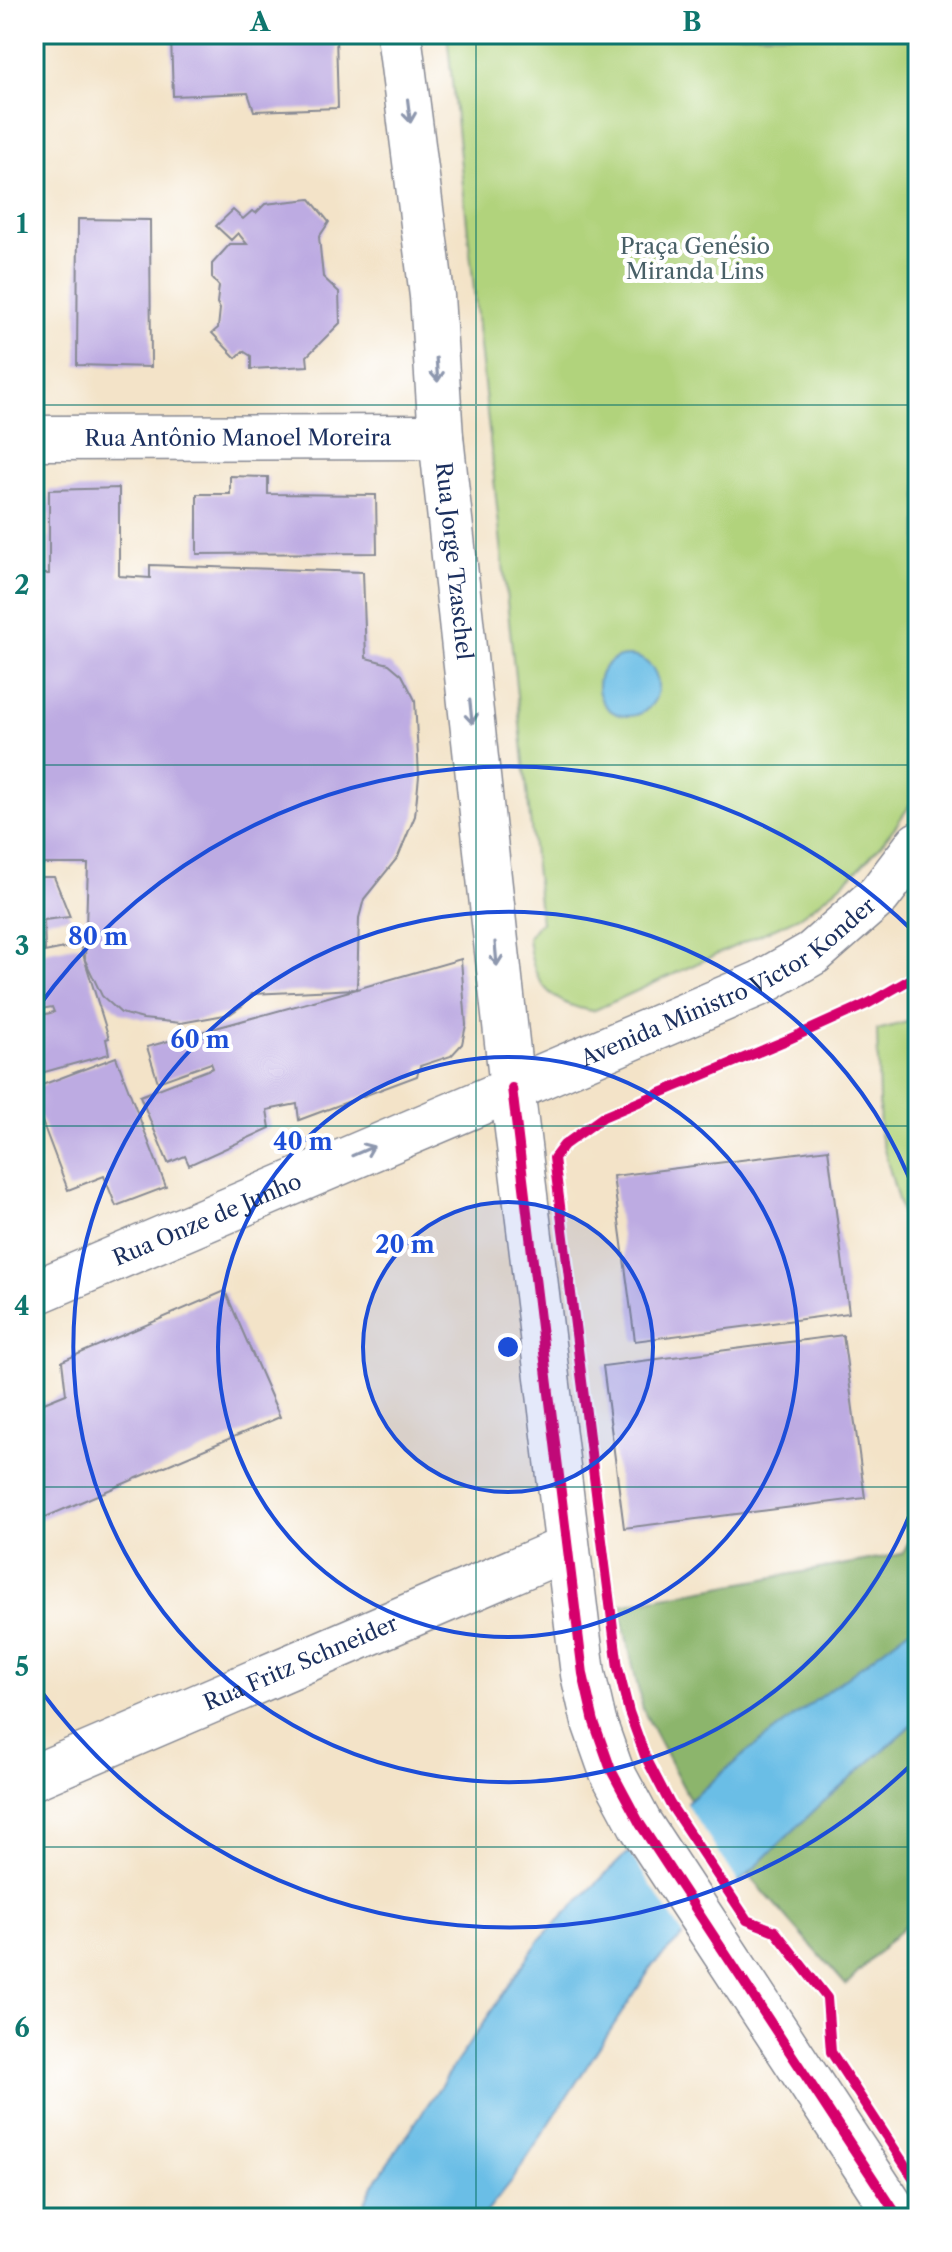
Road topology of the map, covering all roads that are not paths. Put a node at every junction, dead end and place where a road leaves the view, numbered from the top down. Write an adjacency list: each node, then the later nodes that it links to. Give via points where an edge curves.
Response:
1 (399, 34): 2 (main road, Rua Jorge Tzaschel, one-way to 2, via 432,296)
2 (441, 437): 3 (main road, Rua Antônio Manoel Moreira); 5 (main road, Rua Jorge Tzaschel, one-way to 5)
3 (34, 438)
4 (918, 844): 5 (main road, Avenida Ministro Victor Konder, via 879,895 813,953 761,983)
5 (512, 1088): 6 (main road, Rua Onze de Junho, one-way to 5); 7 (main road, Rua Jorge Tzaschel)
6 (34, 1293)
7 (567, 1548): 8 (main road, Rua Fritz Schneider); 9 (main road, Rua Jorge Tzaschel, via 583,1674 611,1770 640,1824)
8 (34, 1777)
9 (899, 2218)

